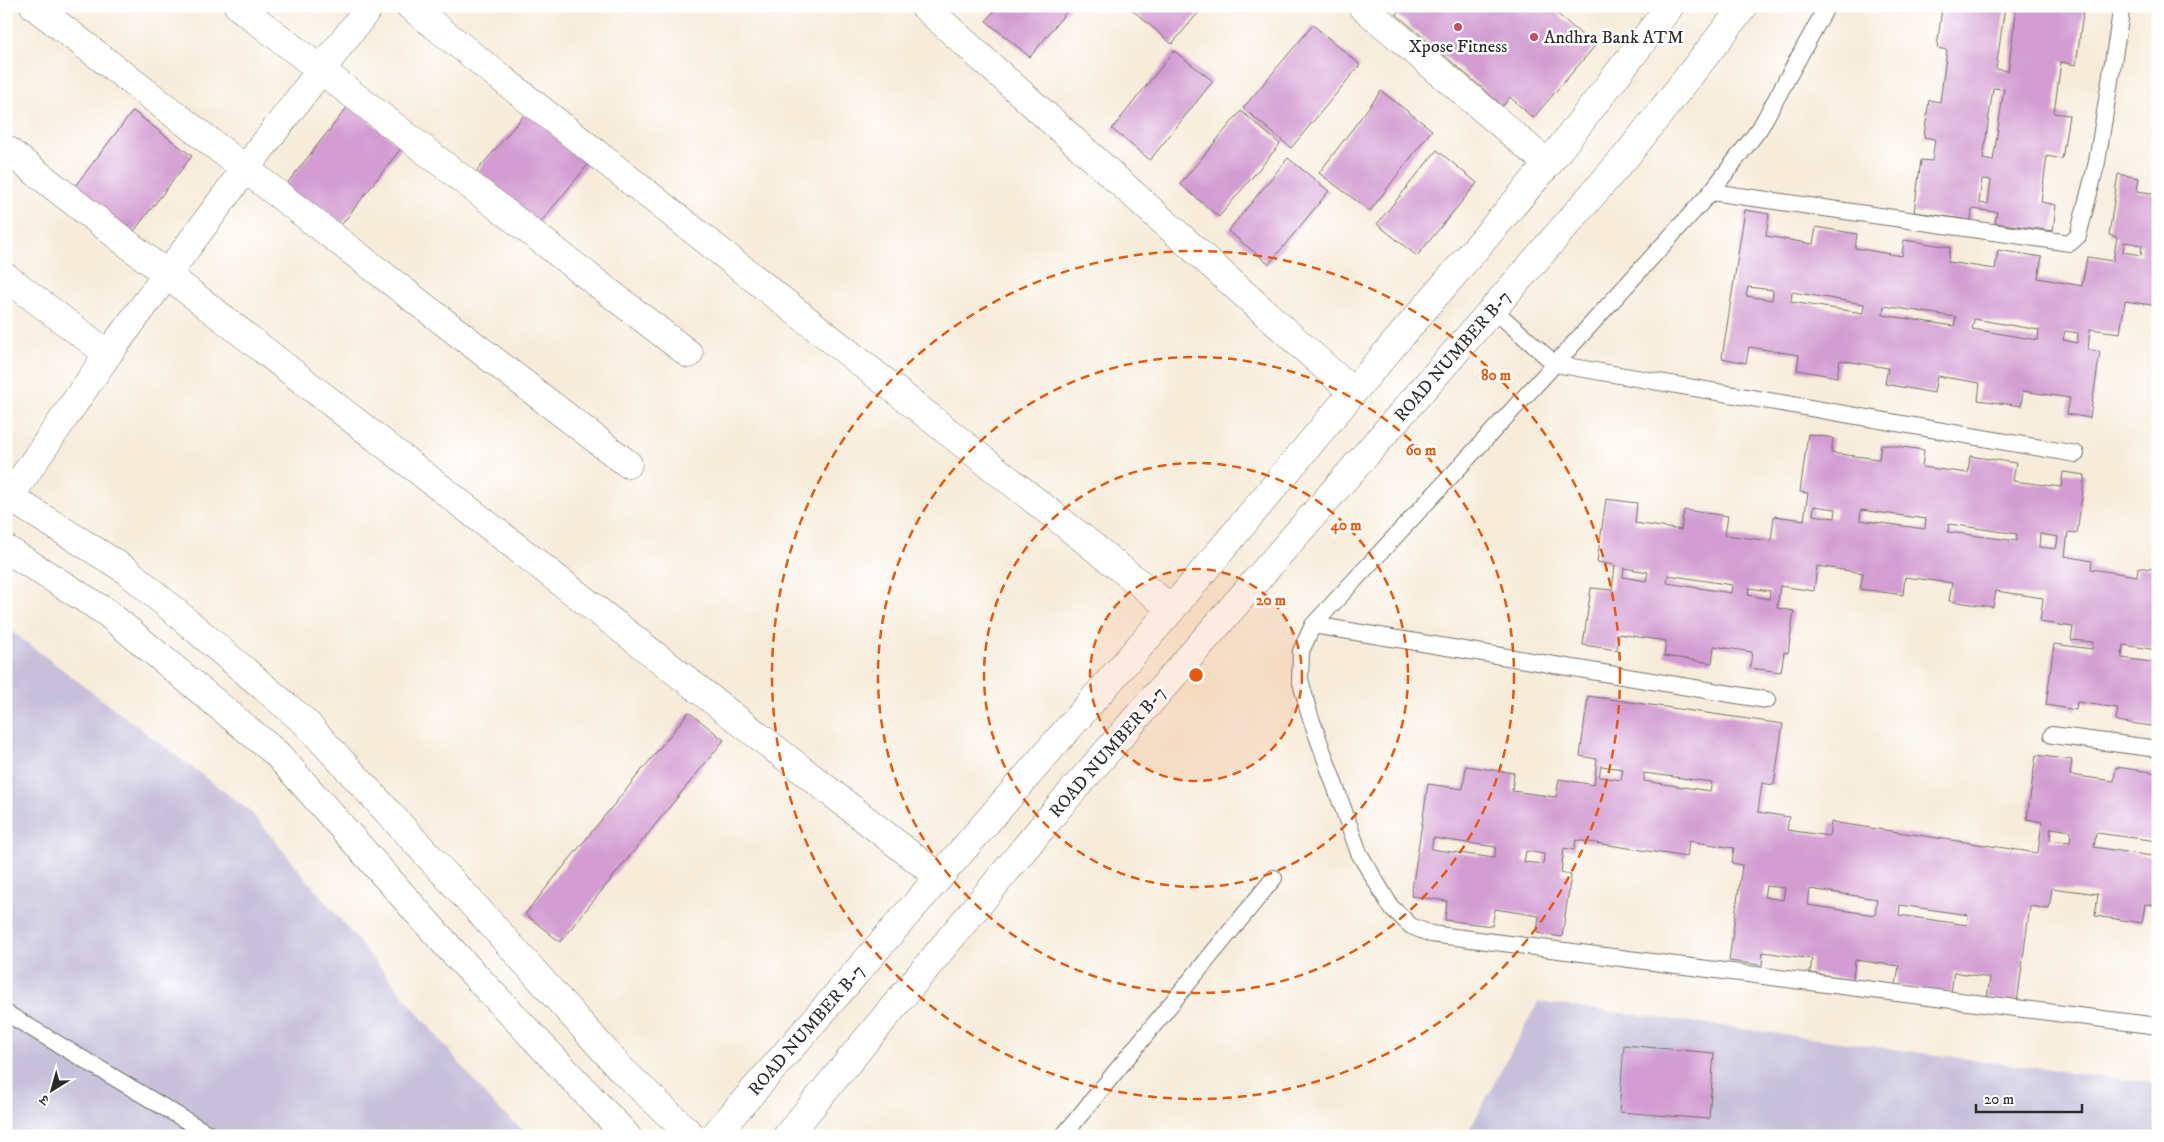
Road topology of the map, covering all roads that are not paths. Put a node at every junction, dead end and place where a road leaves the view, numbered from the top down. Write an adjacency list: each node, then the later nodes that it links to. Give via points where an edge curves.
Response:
1 (34, 6): 14 (street)
2 (238, 6): 11 (street)
3 (370, 6): 11 (street)
4 (410, 6): 27 (street)
5 (924, 6): 22 (street)
6 (1362, 6): 13 (street)
7 (1670, 6): 13 (street, ROAD NUMBER B-7)
8 (1744, 6): 18 (street, ROAD NUMBER B-7, via 1627,155)
9 (1827, 6): 15 (lane, via 1760,128)
10 (2122, 6): 15 (lane, via 2097,162 2078,236 2070,243)
11 (321, 71): 14 (street); 20 (street)
12 (6, 149): 16 (street)
13 (1548, 164): 22 (street, ROAD NUMBER B-7)
14 (246, 168): 16 (street); 24 (street)
15 (1711, 192): 21 (lane)
16 (166, 276): 19 (street); 32 (street)
17 (6, 277): 19 (street)
18 (1493, 309): 21 (lane); 40 (street, ROAD NUMBER B-7, via 1063,802)
19 (108, 354): 25 (street)
20 (690, 354)
21 (1556, 364): 23 (lane); 28 (lane)
22 (1353, 392): 27 (street, ROAD NUMBER B-7)
23 (2076, 454)
24 (628, 464)
25 (7, 498): 38 (street, via 126,570 306,722 621,1069)
26 (6, 549): 37 (street, via 106,612 278,754 452,952)
27 (1172, 609): 32 (street, ROAD NUMBER B-7)
28 (1314, 625): 29 (lane); 35 (lane, via 1301,651 1300,679 1309,713 1359,853 1391,907 1411,926 1431,934)
29 (1767, 700)
30 (2052, 735): 31 (lane)
31 (2158, 749)
32 (938, 876): 39 (street, ROAD NUMBER B-7)
33 (1274, 878): 41 (lane)
34 (6, 1013): 36 (lane)
35 (2158, 1026)
36 (212, 1136)
37 (627, 1136)
38 (692, 1136)
39 (714, 1136)
40 (787, 1136)
41 (1063, 1136)

